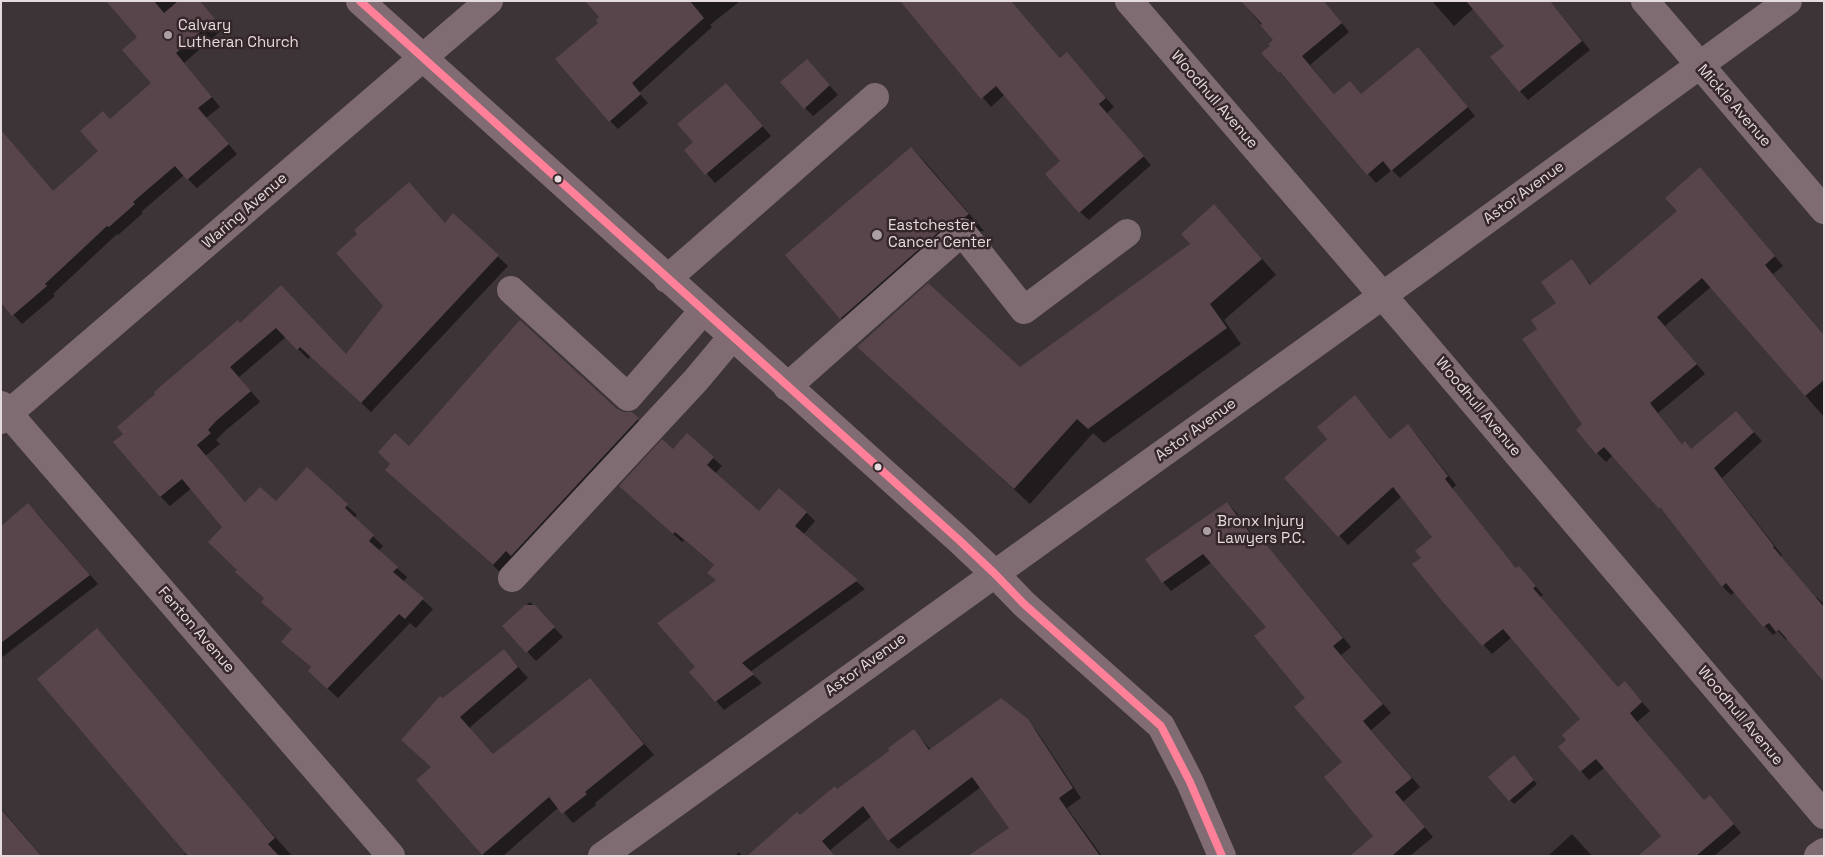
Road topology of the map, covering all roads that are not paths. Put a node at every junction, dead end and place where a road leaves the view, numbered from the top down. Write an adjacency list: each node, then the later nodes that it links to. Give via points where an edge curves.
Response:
1 (360, 1): 6 (main road)
2 (488, 1): 6 (street, Waring Avenue)
3 (1130, 1): 13 (street, Woodhull Avenue)
4 (1644, 1): 7 (street, Mickle Avenue)
5 (1788, 1): 7 (street, Astor Avenue)
6 (422, 59): 11 (main road); 17 (street, Waring Avenue)
7 (1700, 66): 9 (street, Mickle Avenue); 13 (street, Astor Avenue)
8 (875, 97): 11 (street)
9 (1824, 210)
10 (1128, 233): 16 (street, via 1024,310 962,232)
11 (667, 279): 14 (main road)
12 (511, 290): 14 (street, via 628,397)
13 (1382, 295): 18 (street, Astor Avenue); 20 (street, Woodhull Avenue)
14 (703, 311): 15 (main road)
15 (732, 337): 16 (main road); 19 (street)
16 (788, 387): 18 (main road)
17 (4, 413): 22 (street, Fenton Avenue)
18 (995, 574): 23 (street, Astor Avenue); 24 (main road, via 1024,604 1161,726)
19 (512, 578)
20 (1824, 814)
21 (1824, 852): 25 (street)
22 (392, 856)
23 (602, 856)
24 (1222, 856)
25 (1818, 856)

